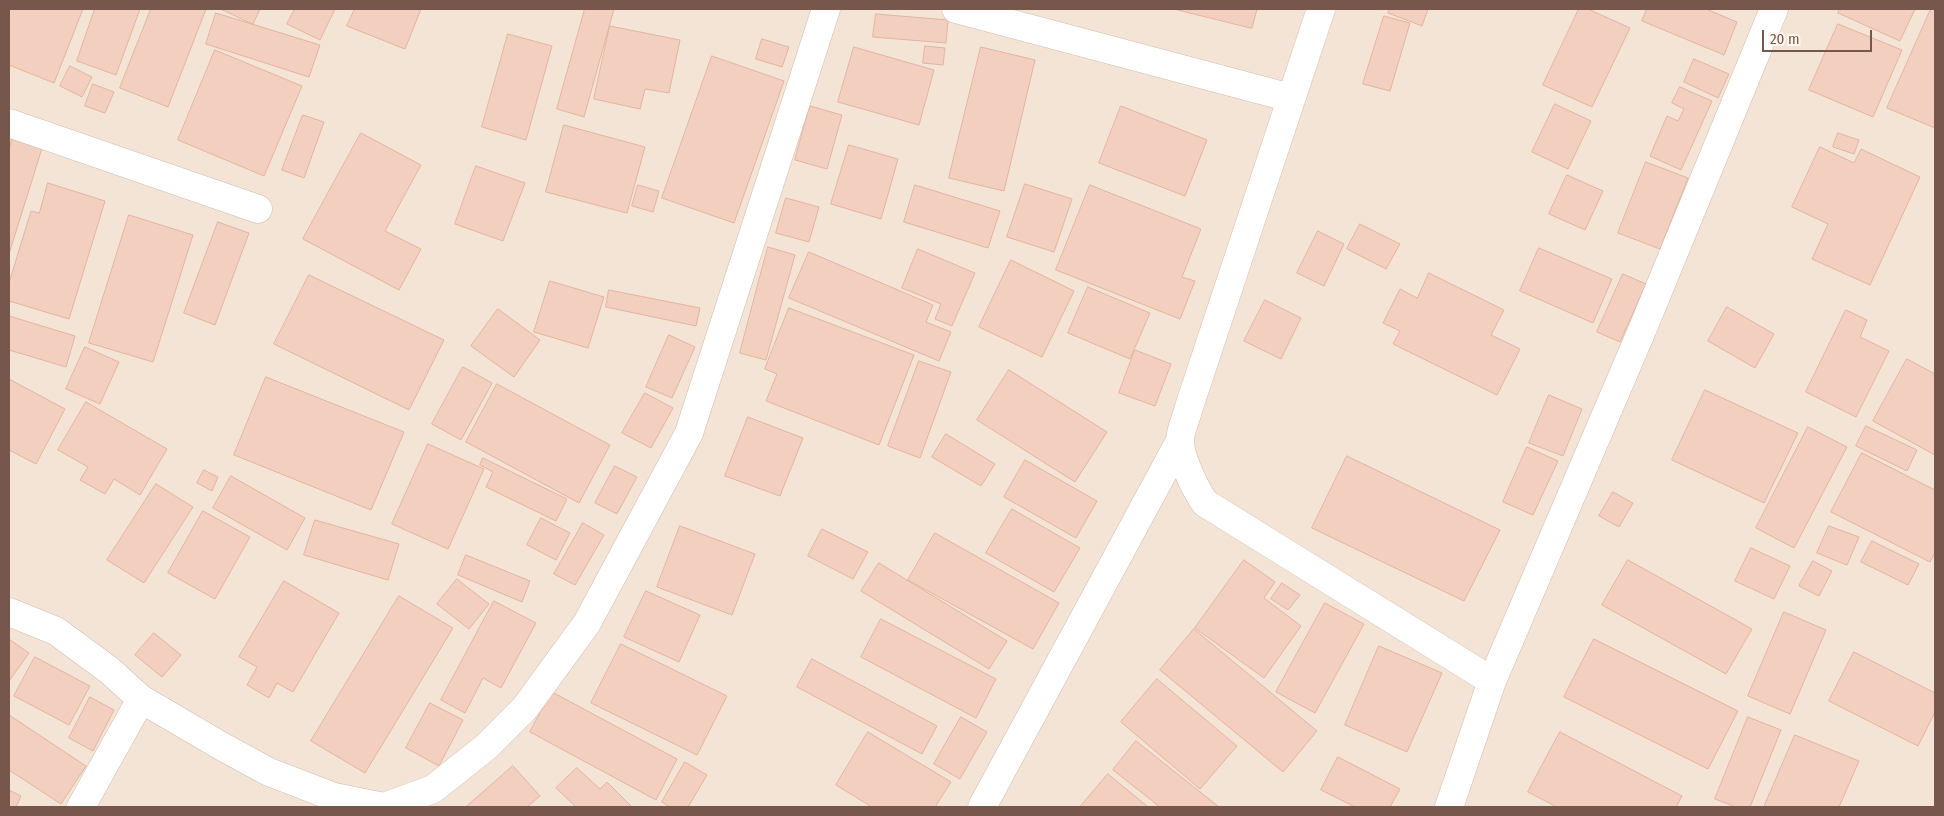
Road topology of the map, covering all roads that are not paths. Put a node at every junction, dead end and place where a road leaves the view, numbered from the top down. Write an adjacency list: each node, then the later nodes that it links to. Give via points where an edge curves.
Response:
1 (822, 9): 2 (street)
2 (826, 9): 12 (street, via 689,434 587,623 525,708 486,747 433,789 384,807 334,797 269,772)
3 (956, 9): 6 (street)
4 (1321, 9): 6 (street)
5 (1774, 9): 11 (street, via 1643,328)
6 (1291, 98): 9 (street)
7 (9, 123): 8 (street)
8 (258, 209)
9 (1180, 441): 11 (street, via 1188,472 1205,503); 14 (street)
10 (9, 612): 12 (street, via 56,631)
11 (1492, 681): 15 (street)
12 (142, 699): 13 (street)
13 (81, 807)
14 (982, 807)
15 (1449, 807)

